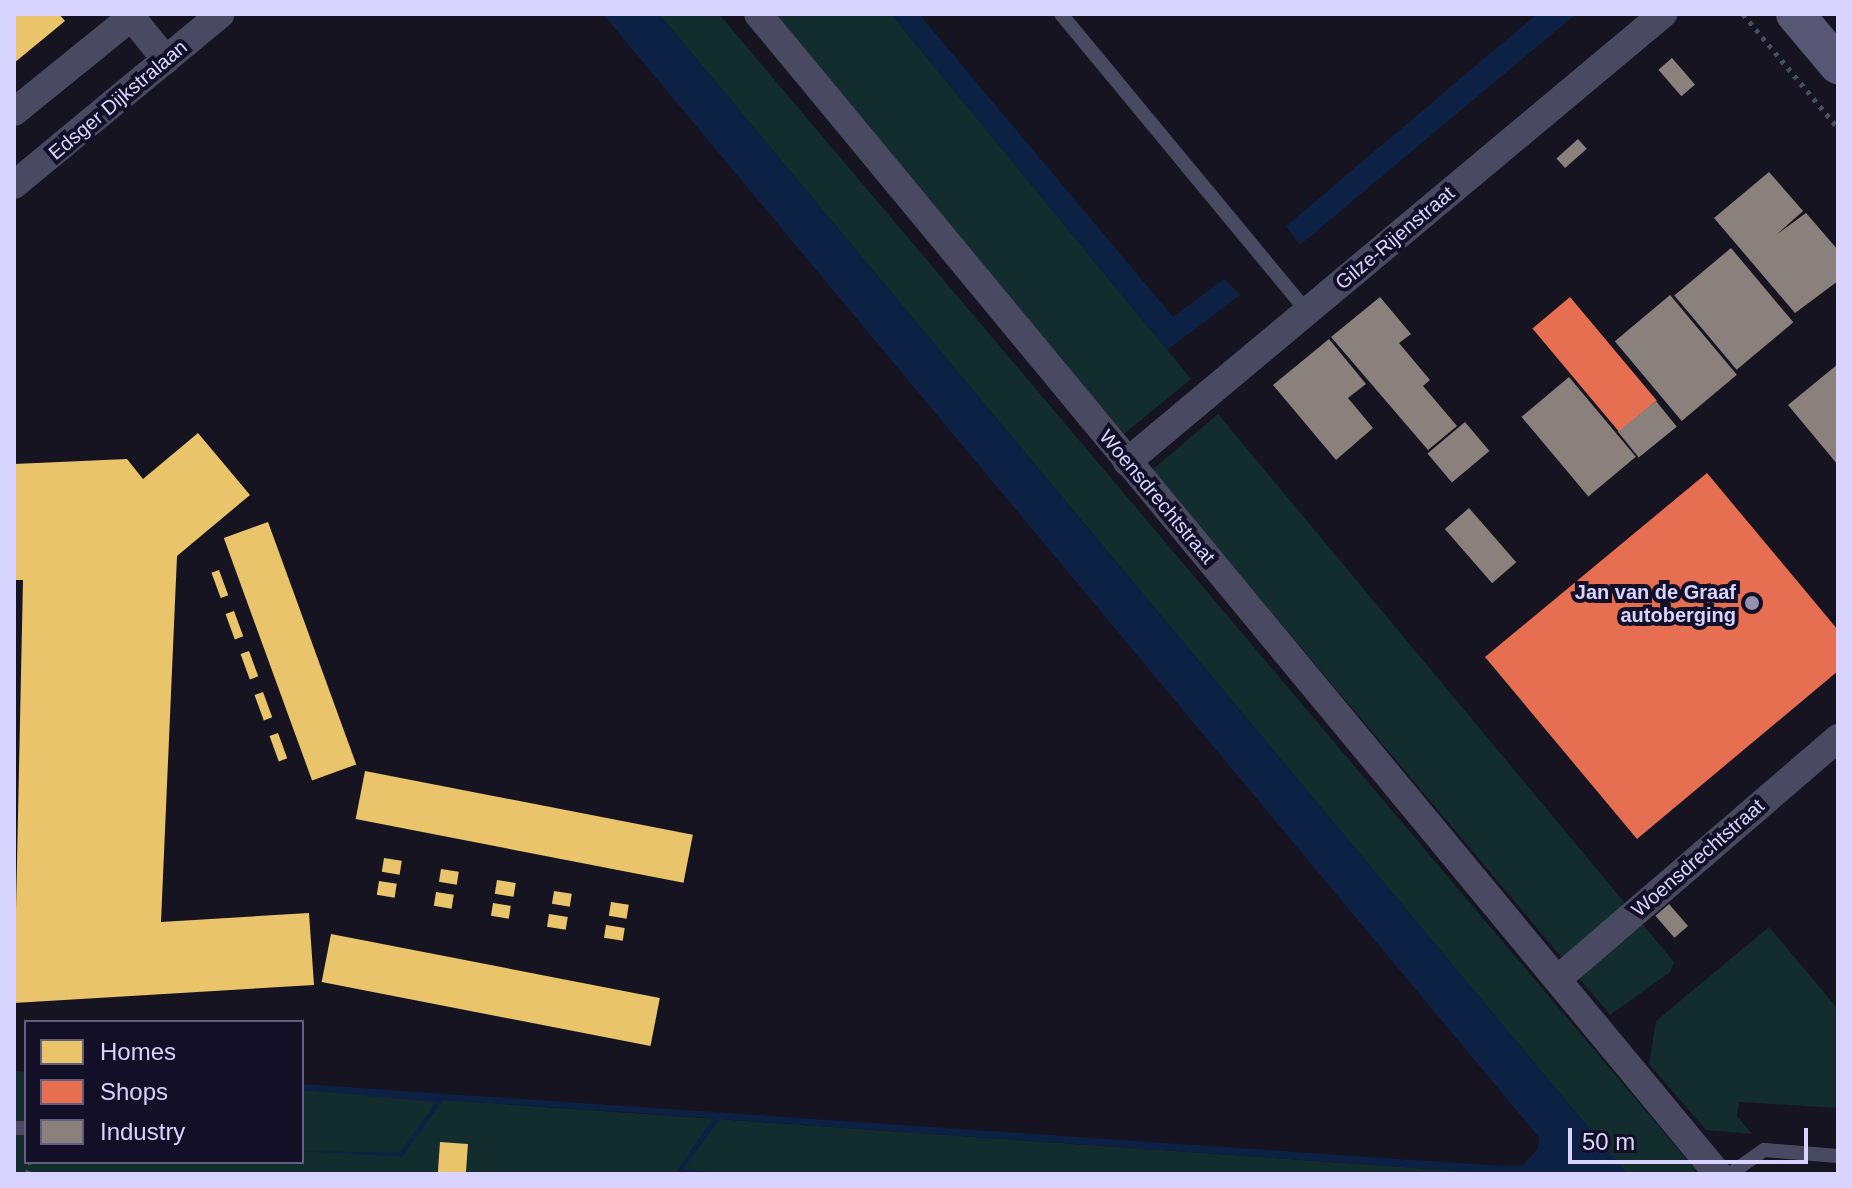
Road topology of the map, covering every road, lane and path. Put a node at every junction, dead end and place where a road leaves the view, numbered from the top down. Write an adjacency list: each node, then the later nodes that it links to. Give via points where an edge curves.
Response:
1 (221, 14): 8 (street, Edsger Dijkstralaan)
2 (758, 14): 14 (street, Woensdrechtstraat)
3 (1061, 14): 13 (lane)
4 (1663, 14): 13 (street, Gilze-Rijenstraat)
5 (1743, 14): 11 (path)
6 (1795, 14): 9 (main road)
7 (131, 15): 8 (street); 10 (street)
8 (166, 60): 12 (street, Edsger Dijkstralaan)
9 (1838, 65)
10 (14, 112)
11 (1838, 128)
12 (14, 185)
13 (1307, 311): 14 (street, Gilze-Rijenstraat)
14 (1127, 462): 16 (street, Woensdrechtstraat)
15 (1838, 738): 16 (street, Woensdrechtstraat)
16 (1559, 978): 18 (street, Woensdrechtstraat)
17 (1838, 1156): 19 (lane, via 1764,1150)
18 (1718, 1174)
19 (1730, 1174)

